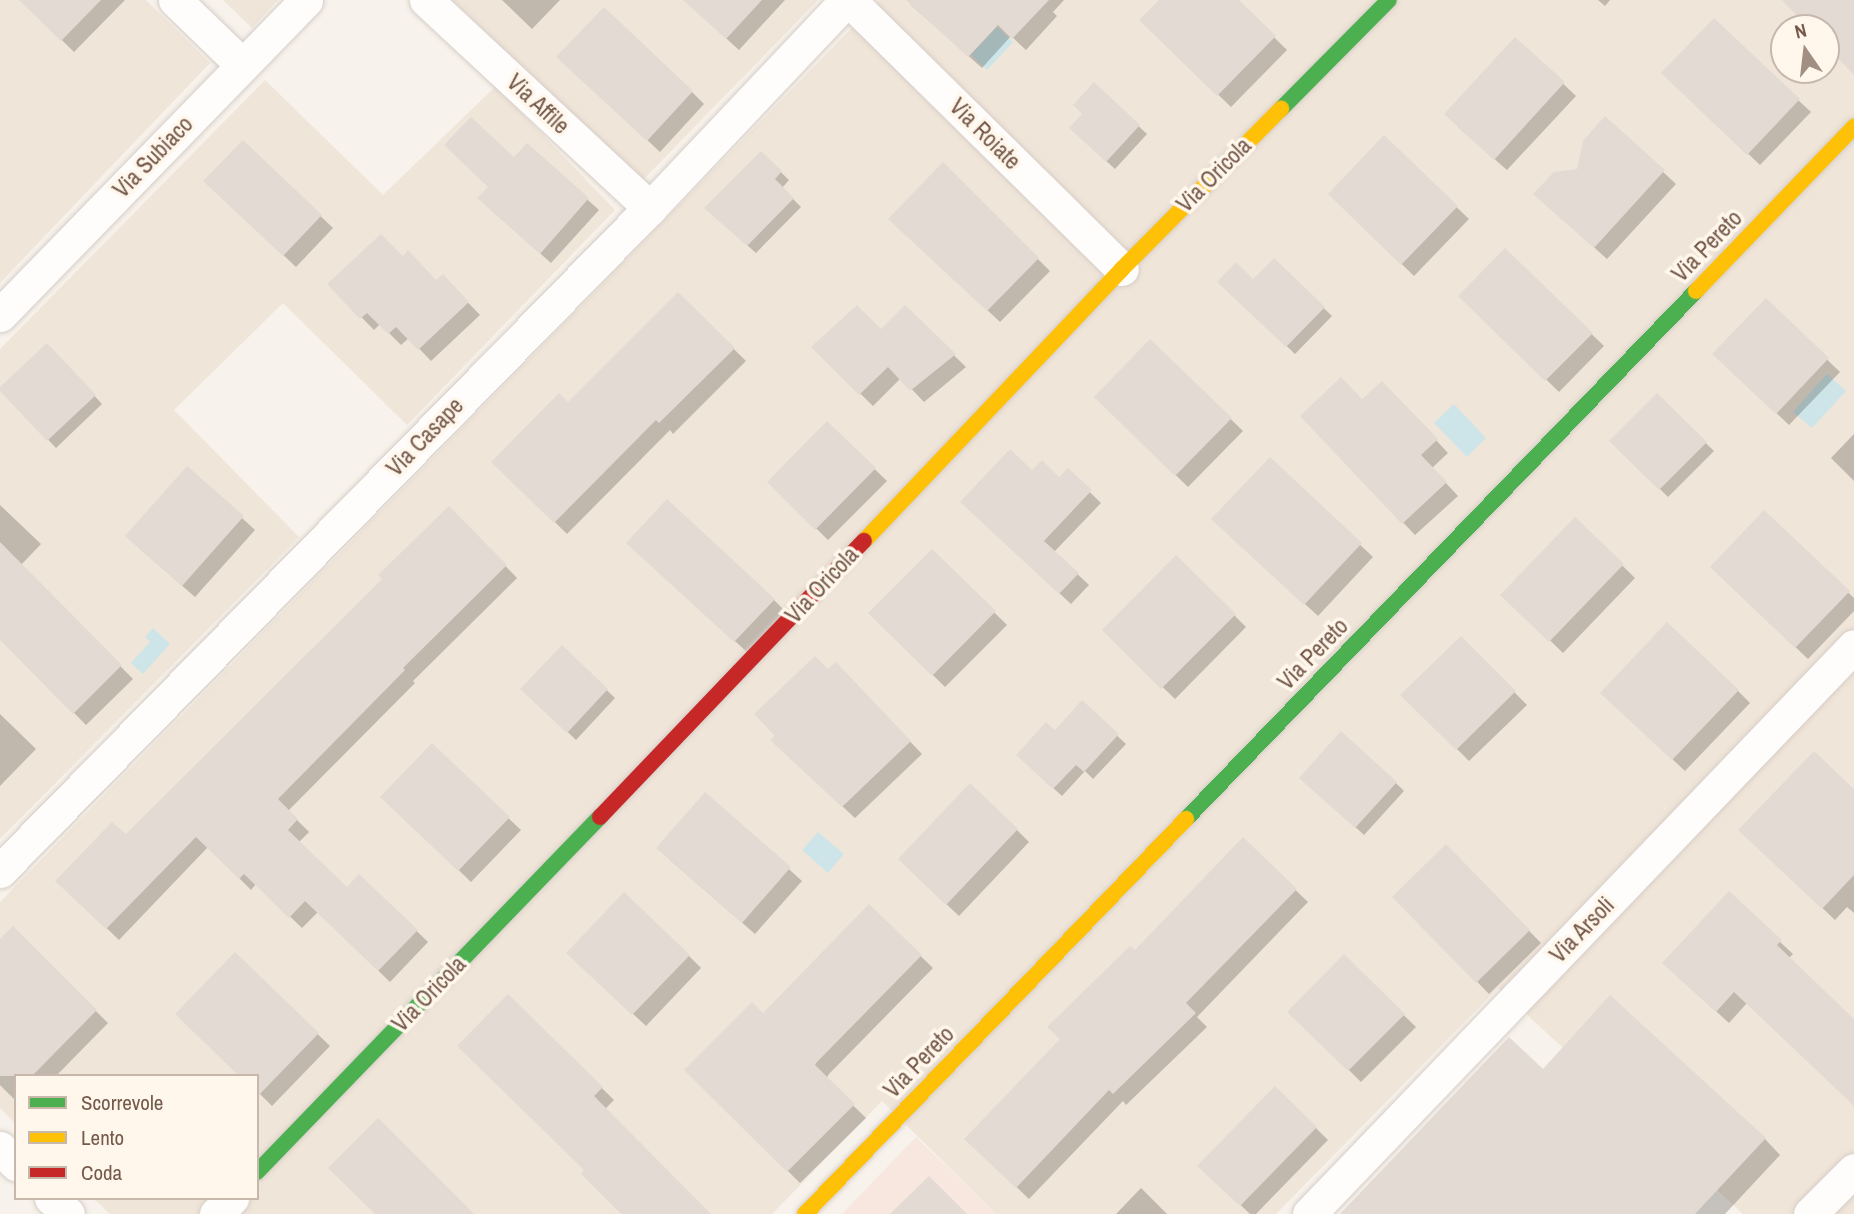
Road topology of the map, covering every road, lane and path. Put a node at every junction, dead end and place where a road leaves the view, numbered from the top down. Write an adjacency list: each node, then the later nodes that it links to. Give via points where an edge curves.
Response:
1 (175, 0): 6 (street)
2 (306, 0): 6 (street, Via Subiaco)
3 (426, 0): 8 (street, Via Affile)
4 (848, 0): 8 (street, Via Casape); 9 (street, Via Roiate)
5 (1389, 0): 9 (street, Via Oricola)
6 (242, 65): 10 (street, Via Subiaco)
7 (1854, 127): 21 (street, Via Pereto)
8 (650, 208): 12 (street, Via Casape)
9 (1122, 269): 15 (street, Via Oricola)
10 (0, 315)
11 (1854, 646): 22 (street, Via Arsoli)
12 (0, 871)
13 (0, 1148): 14 (street)
14 (14, 1162)
15 (259, 1170)
16 (1854, 1170): 23 (street)
17 (53, 1200): 19 (street)
18 (230, 1200): 20 (street)
19 (68, 1214)
20 (216, 1214)
21 (805, 1214)
22 (1309, 1214)
23 (1810, 1214)

